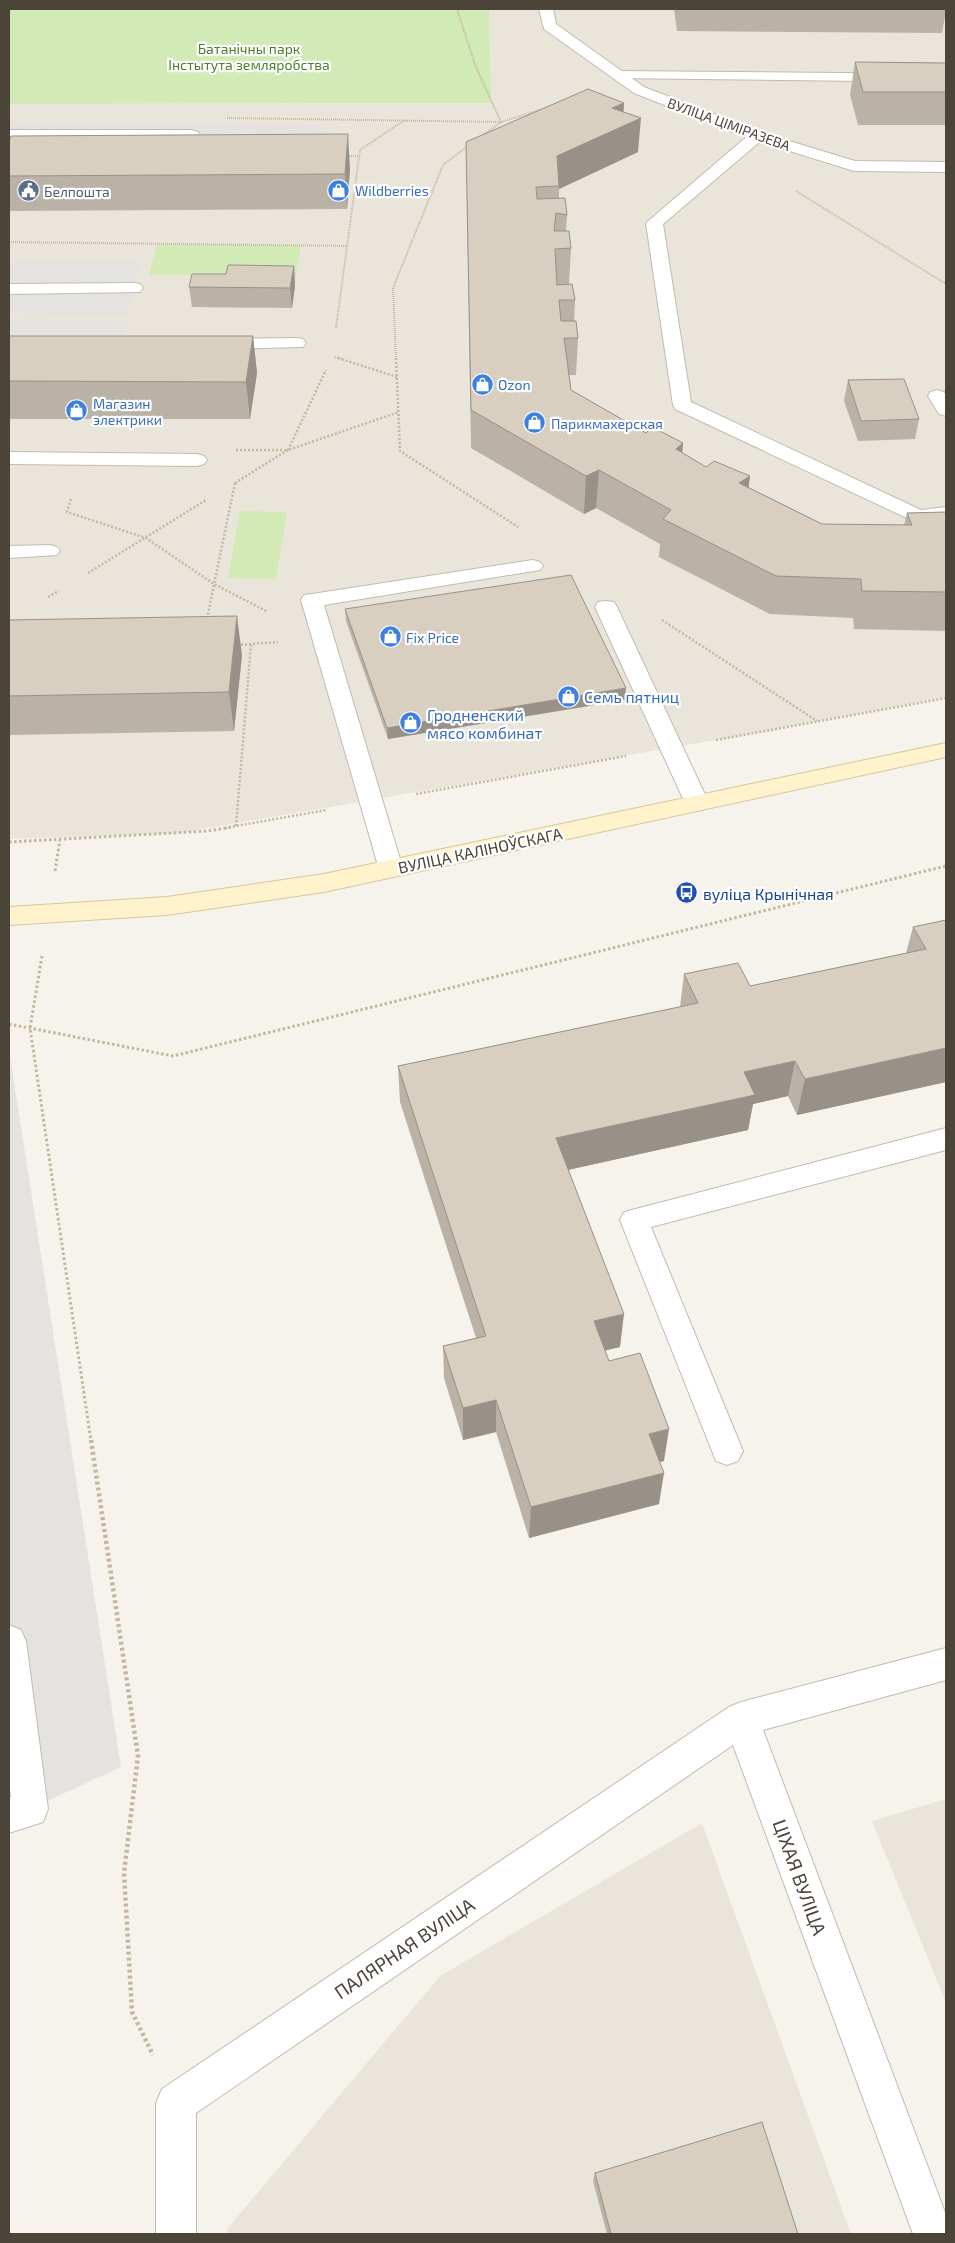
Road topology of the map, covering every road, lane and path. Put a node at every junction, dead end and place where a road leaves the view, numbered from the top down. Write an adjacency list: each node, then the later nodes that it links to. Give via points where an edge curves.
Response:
1 (457, 9): 8 (path, via 475,65)
2 (546, 9): 3 (street, ВУЛІЦА ЦІМІРАЗЕВА, via 549,26)
3 (618, 75): 4 (street); 11 (street, ВУЛІЦА ЦІМІРАЗЕВА, via 639,90)
4 (946, 78)
5 (547, 108): 8 (path)
6 (227, 118): 7 (path)
7 (406, 120): 8 (path); 17 (path, via 360,150)
8 (501, 122): 12 (path)
9 (9, 135): 10 (street)
10 (206, 136)
11 (757, 136): 14 (street); 15 (street, ВУЛІЦА ЦІМІРАЗЕВА, via 854,166)
12 (479, 138)
13 (472, 143): 26 (path, via 443,165 393,288)
14 (736, 154): 18 (path); 36 (street, via 654,222 682,405 918,516)
15 (946, 167)
16 (9, 242): 17 (path)
17 (347, 246): 21 (path)
18 (946, 284)
19 (134, 288): 20 (street)
20 (9, 289)
21 (336, 328)
22 (297, 343): 23 (street)
23 (198, 344)
24 (332, 356): 26 (path)
25 (328, 364): 28 (path)
26 (397, 377): 27 (path)
27 (399, 412): 28 (path); 29 (path)
28 (288, 450): 32 (path)
29 (400, 450)
30 (9, 458): 31 (street)
31 (197, 460)
32 (234, 483): 33 (path); 42 (path)
33 (226, 488)
34 (72, 496): 37 (path, via 67,512)
35 (210, 498): 37 (path)
36 (946, 513)
37 (146, 538): 41 (path); 42 (path)
38 (9, 552): 39 (street)
39 (50, 552)
40 (534, 566): 54 (street, via 312,600)
41 (81, 577)
42 (214, 584): 46 (path); 47 (path)
43 (65, 587): 44 (path)
44 (48, 597)
45 (606, 607): 52 (street)
46 (271, 613)
47 (207, 620)
48 (279, 642): 49 (path)
49 (251, 644): 50 (path); 56 (path)
50 (231, 645)
51 (946, 698): 52 (path)
52 (670, 748): 54 (path); 55 (street)
53 (946, 750): 55 (street, ВУЛІЦА КАЛІНОЎСКАГА)
54 (372, 802): 56 (path); 59 (street)
55 (697, 803): 59 (street, ВУЛІЦА КАЛІНОЎСКАГА)
56 (236, 826): 57 (path, via 208,831)
57 (9, 842)
58 (946, 866): 62 (path, via 173,1056)
59 (391, 869): 60 (street, ВУЛІЦА КАЛІНОЎСКАГА, via 324,883 167,906)
60 (9, 916)
61 (9, 1024): 62 (path)
62 (30, 1028): 69 (path, via 138,1756 124,1874 132,2012)
63 (946, 1139): 64 (street, via 634,1220)
64 (727, 1451)
65 (9, 1641): 68 (street, via 30,1809)
66 (946, 1664): 67 (street)
67 (741, 1719): 69 (street, ПАЛЯРНАЯ ВУЛІЦА); 71 (street, ЦІХАЯ ВУЛІЦА)
68 (9, 1815)
69 (176, 2103): 70 (street)
70 (176, 2234)
71 (933, 2234)

